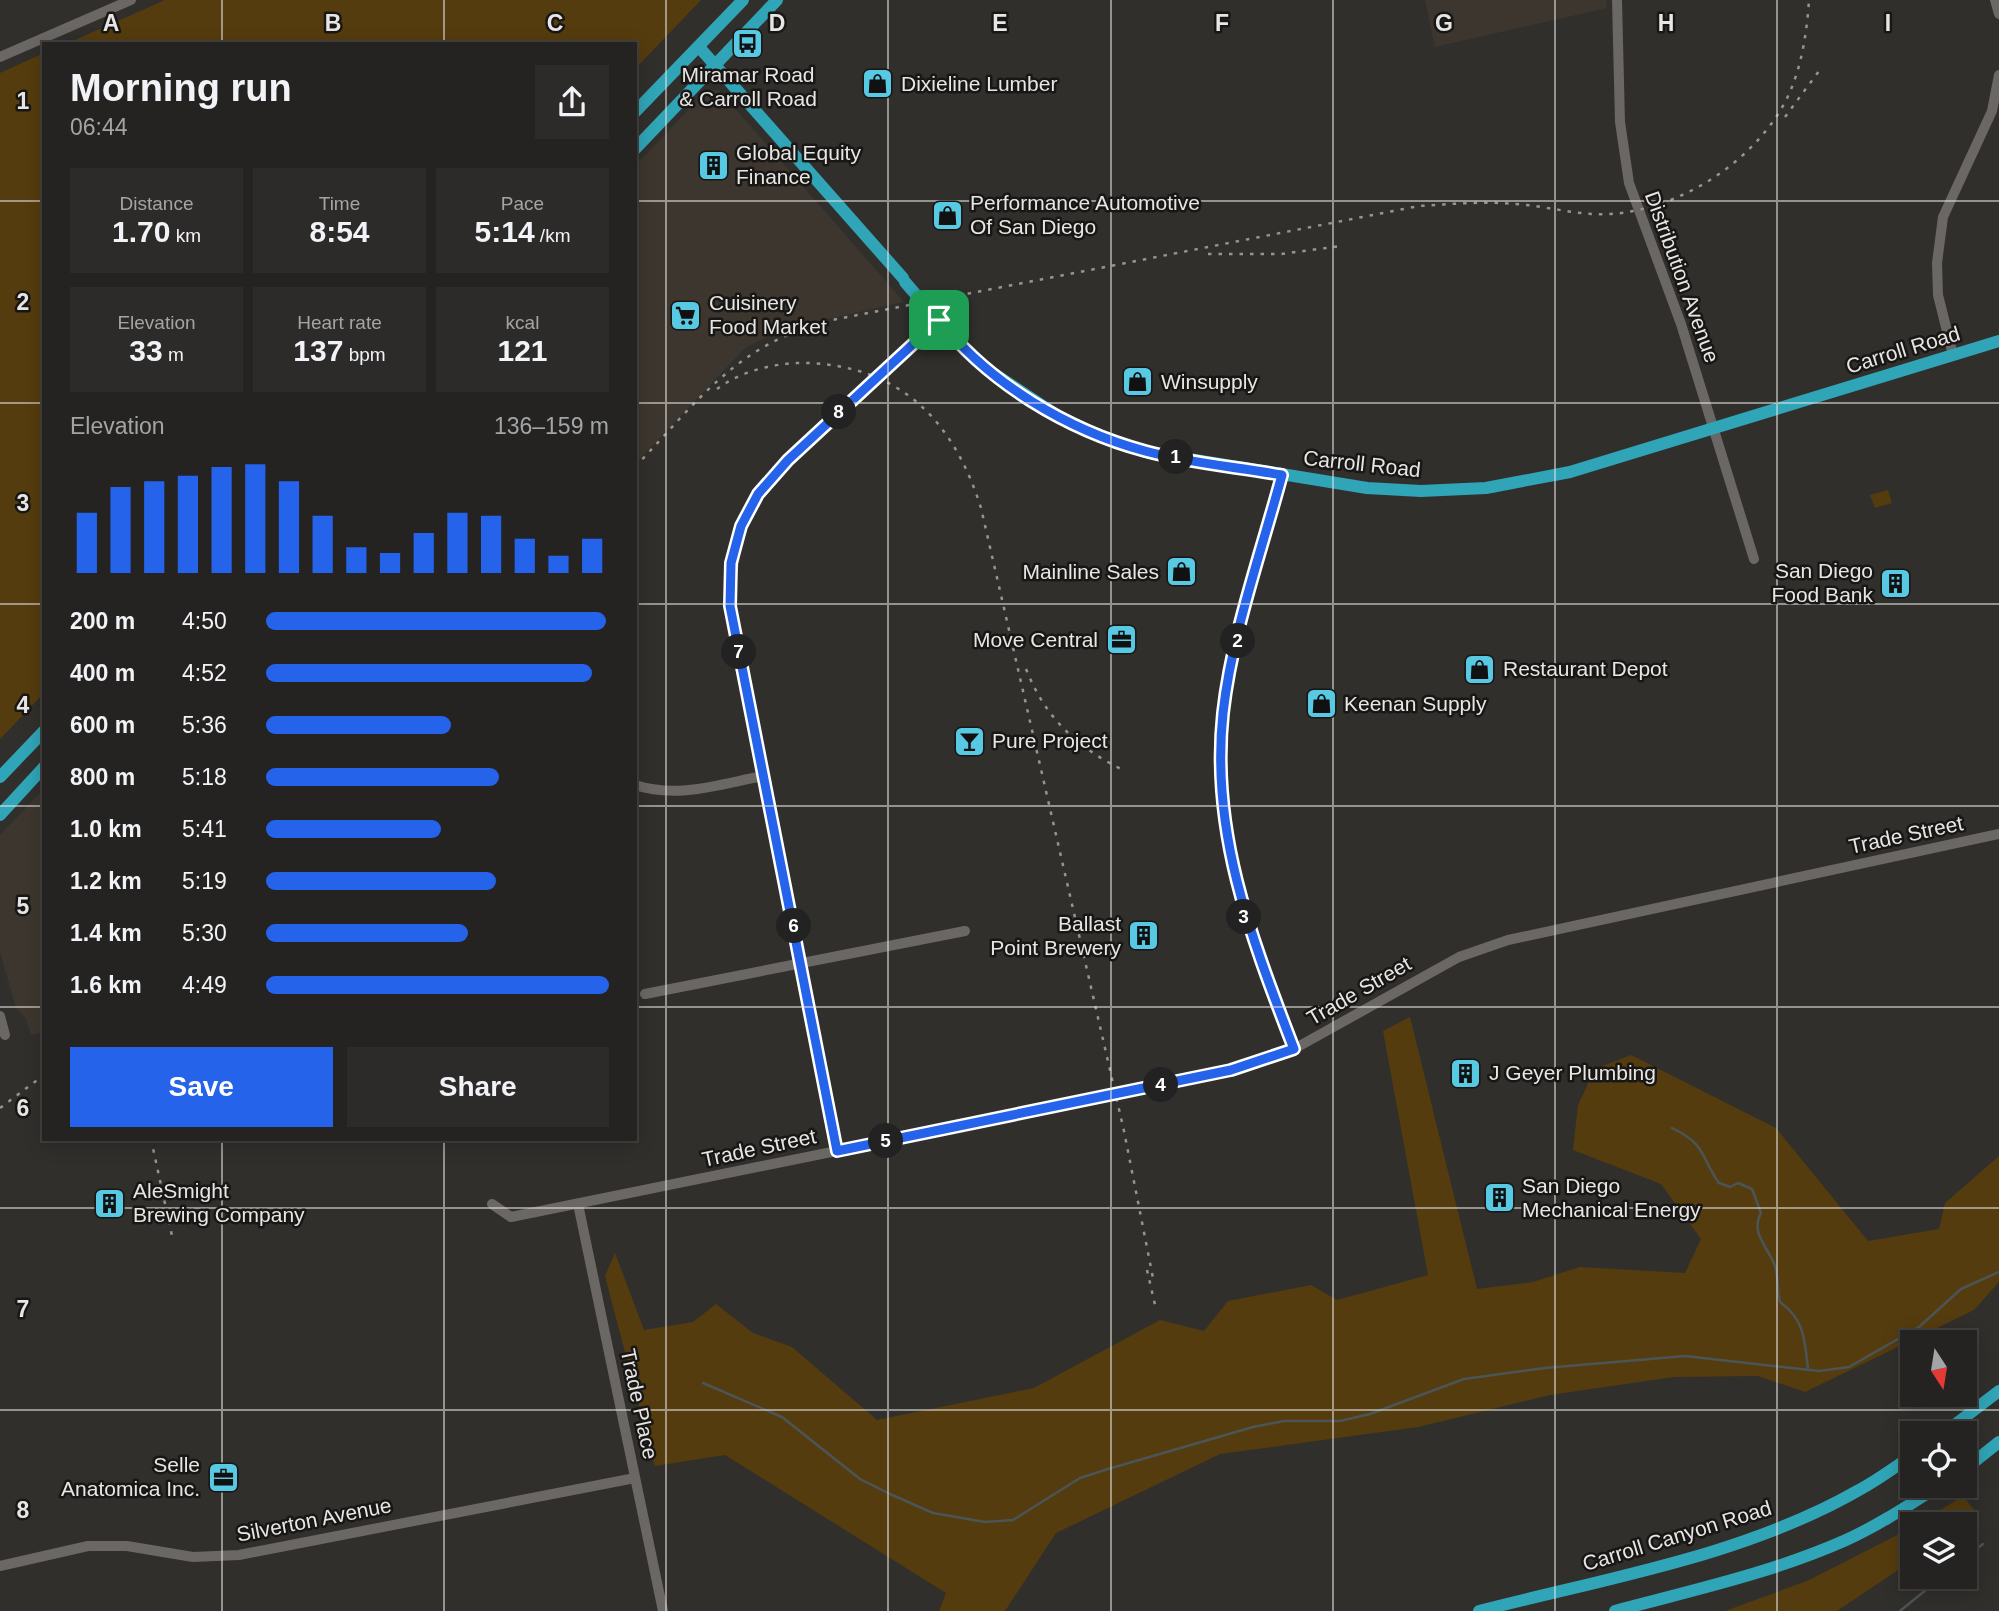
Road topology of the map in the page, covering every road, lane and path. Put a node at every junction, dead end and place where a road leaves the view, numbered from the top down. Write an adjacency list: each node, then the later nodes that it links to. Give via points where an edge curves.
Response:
1 (131, 0): 8 (street)
2 (743, 0): 7 (main road)
3 (777, 0): 9 (main road)
4 (1617, 0): 16 (street, Distribution Avenue, via 1620,122 1629,183)
5 (1995, 0): 6 (street)
6 (1999, 14)
7 (699, 47): 9 (main road, Carroll Road); 11 (main road)
8 (0, 57)
9 (717, 64): 12 (main road); 13 (main road, Carroll Road)
10 (1999, 75): 15 (street, via 1992,111 1943,217 1938,295)
11 (637, 110)
12 (637, 147)
13 (939, 320): 17 (main road, Carroll Road, via 1014,390 1098,435 1146,452); 21 (street, via 779,468 741,526 731,563 730,606)
14 (1999, 341): 15 (main road, Carroll Road)
15 (1953, 355): 16 (main road, Carroll Road)
16 (1714, 429): 17 (main road, Carroll Road, via 1570,472 1486,488 1421,491); 18 (street, Distribution Avenue)
17 (1282, 475): 31 (street, via 1230,668 1221,776 1230,857 1246,922)
18 (1754, 559)
19 (42, 733): 22 (main road)
20 (42, 769): 24 (main road)
21 (763, 776): 23 (street, via 677,793); 27 (street)
22 (0, 778)
23 (637, 786)
24 (0, 815)
25 (1999, 835): 31 (street, Trade Street, via 1508,940 1460,957)
26 (965, 930): 27 (street)
27 (801, 961): 28 (street); 32 (street)
28 (645, 994)
29 (0, 1016): 30 (street)
30 (5, 1035)
31 (1294, 1049): 32 (street, Trade Street, via 1231,1070)
32 (837, 1151): 34 (street, Trade Street)
33 (492, 1204): 34 (street, Trade Street, via 511,1217)
34 (578, 1204): 40 (street, Trade Place)
35 (1999, 1391): 36 (main road)
36 (1960, 1421)
37 (1999, 1442): 38 (main road)
38 (1977, 1459)
39 (1900, 1464): 44 (main road, Carroll Canyon Road, via 1859,1491 1761,1535)
40 (635, 1478): 42 (street, Silverton Avenue, via 239,1555 193,1557 127,1546 88,1546); 43 (street, Trade Place)
41 (1919, 1498): 45 (main road, via 1880,1522 1775,1568)
42 (0, 1566)
43 (663, 1611)
44 (1479, 1611)
45 (1615, 1611)

